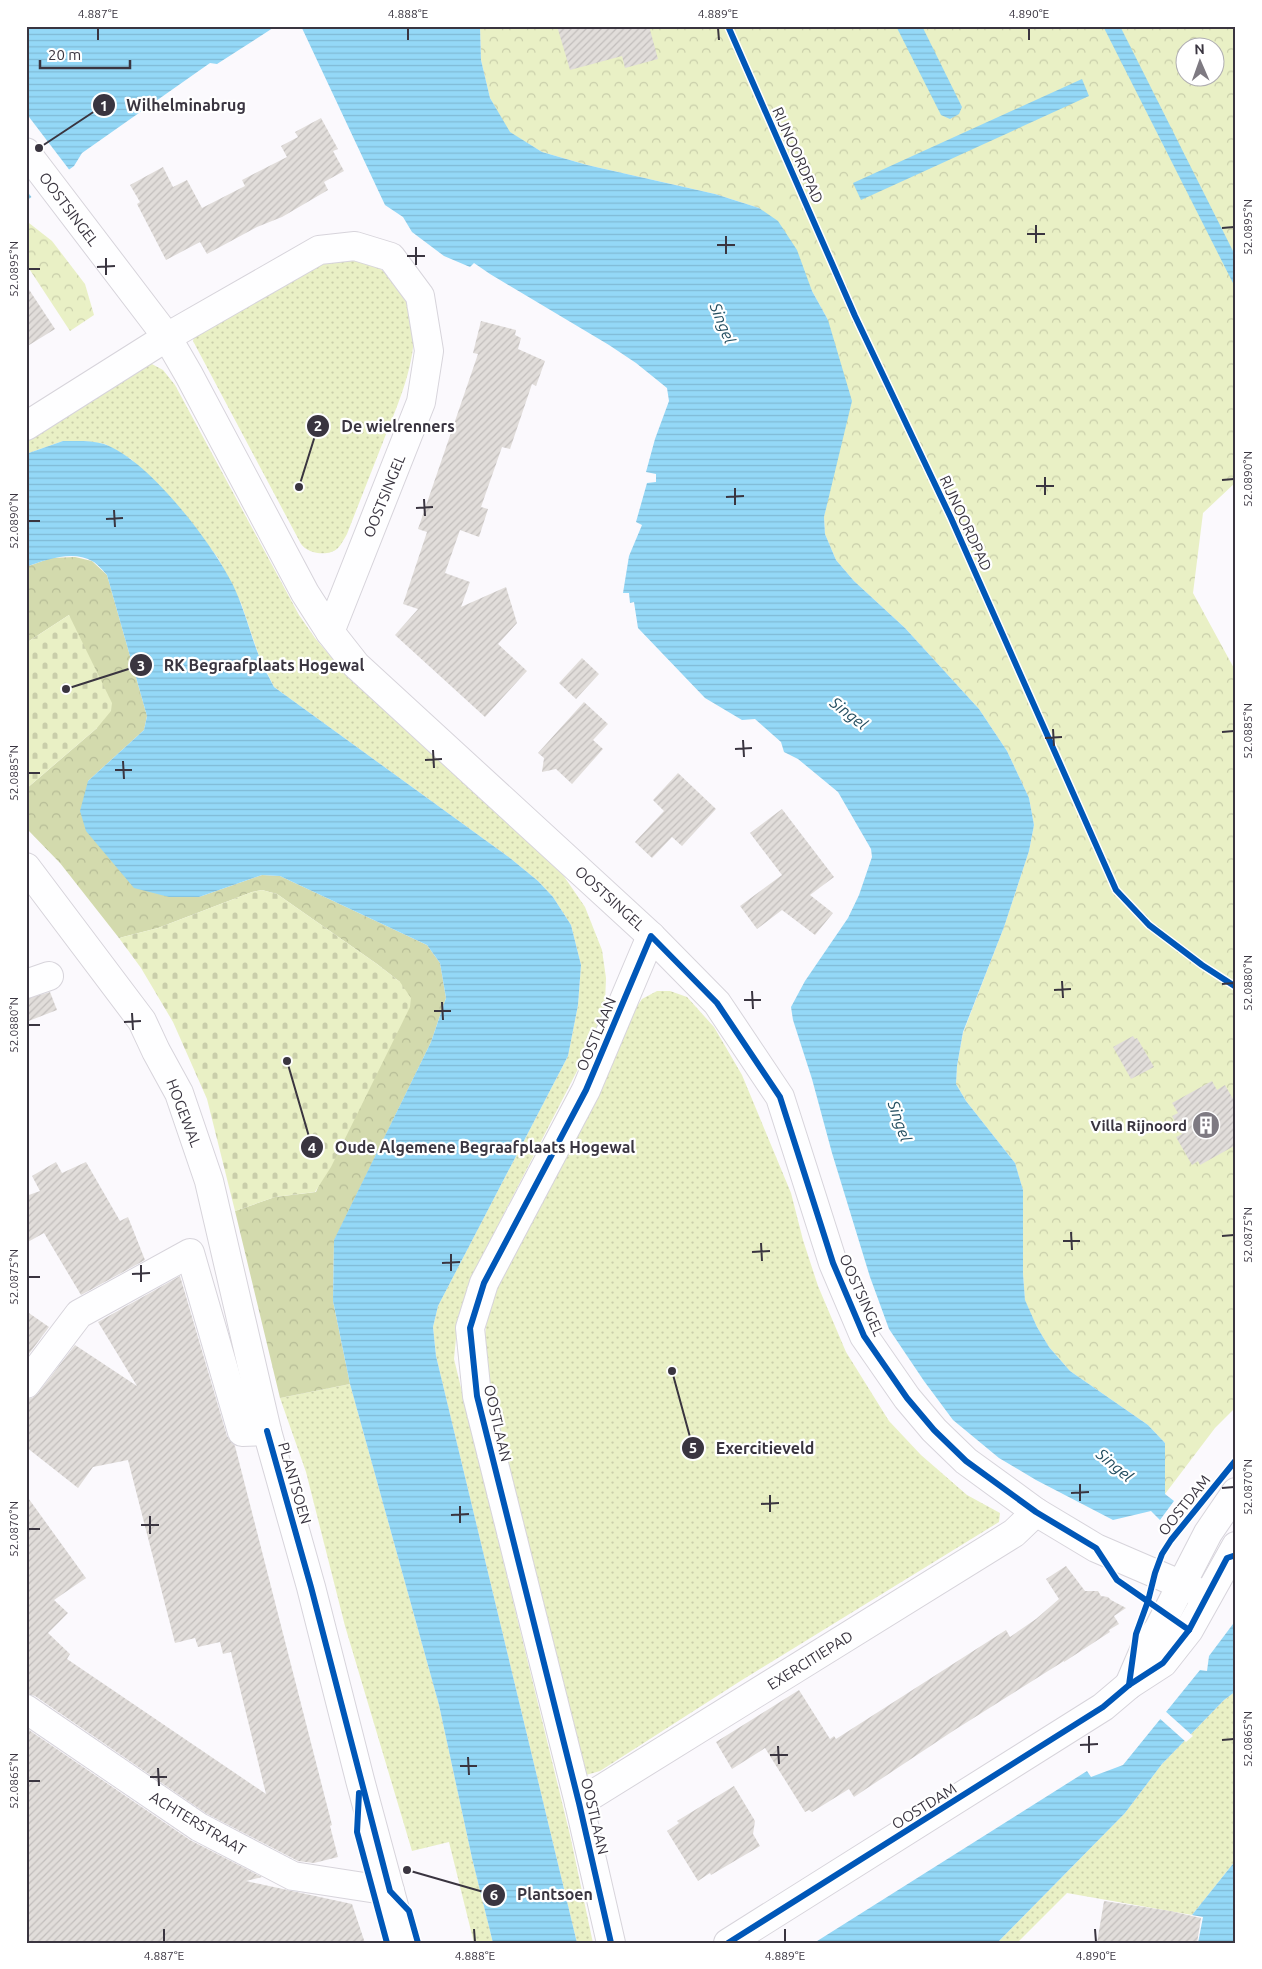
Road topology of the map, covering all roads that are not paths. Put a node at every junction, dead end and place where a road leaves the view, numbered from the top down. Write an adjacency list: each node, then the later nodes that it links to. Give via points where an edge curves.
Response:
1 (26, 152): 2 (street, OOSTSINGEL)
2 (167, 337): 3 (street, OOSTSINGEL); 4 (street, OOSTSINGEL, via 305,593); 4 (street, OOSTSINGEL, via 319,250 355,246 391,257 420,296 429,351 421,402)
3 (26, 426)
4 (330, 632): 6 (street, OOSTSINGEL, via 356,665)
5 (26, 867): 7 (street, HOGEWAL, via 142,1021 179,1093 209,1181)
6 (652, 936): 11 (street, OOSTSINGEL, via 718,1003 780,1097 833,1263 864,1336 907,1398 934,1430 966,1461); 17 (street, OOSTLAAN, via 586,1090 484,1283 470,1328 477,1396)
7 (225, 1256): 9 (street, PLANTSOEN)
8 (26, 1384): 9 (street, PLANTSOEN, via 79,1314 190,1253 242,1432)
9 (267, 1431): 18 (street, PLANTSOEN)
10 (1236, 1492): 13 (street, OOSTDAM, via 1208,1533)
11 (1036, 1512): 13 (street, OOSTSINGEL, via 1096,1548); 17 (street, EXERCITIEPAD, via 1014,1533)
12 (1236, 1546): 14 (street, OOSTDAM)
13 (1181, 1584): 14 (street, OOSTSINGEL); 15 (street, OOSTDAM)
14 (1207, 1596): 15 (street, OOSTDAM, via 1189,1630 1163,1663)
15 (1129, 1685): 21 (street, OOSTDAM, via 1088,1716)
16 (26, 1709): 18 (street, ACHTERSTRAAT, via 199,1827 293,1876)
17 (579, 1804): 20 (street, OOSTLAAN)
18 (390, 1891): 19 (street, PLANTSOEN)
19 (404, 1943)
20 (611, 1943)
21 (728, 1943)

